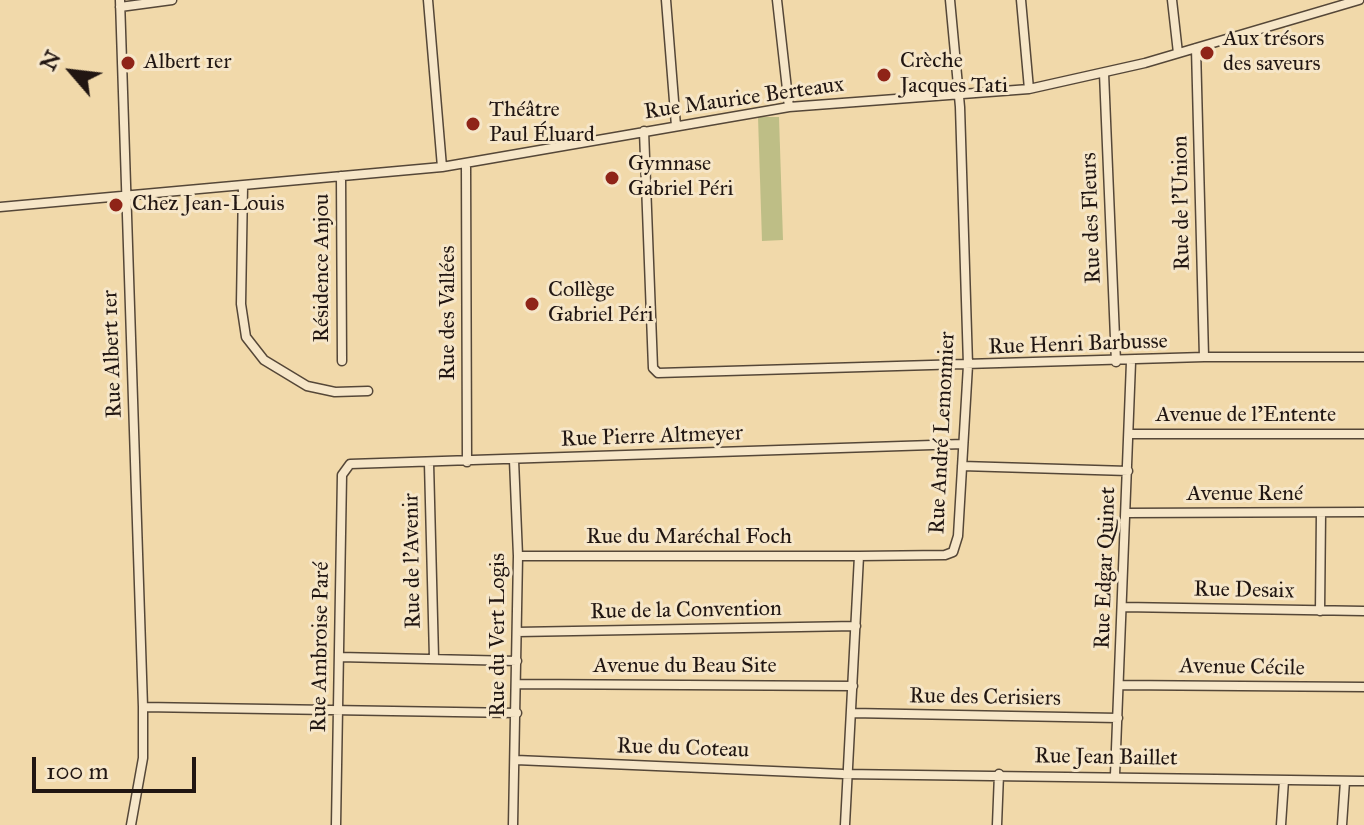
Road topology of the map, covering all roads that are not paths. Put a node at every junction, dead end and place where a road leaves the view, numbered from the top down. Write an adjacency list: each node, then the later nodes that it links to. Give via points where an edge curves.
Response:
1 (172, 0): 9 (street)
2 (428, 0): 19 (street)
3 (666, 0): 16 (street)
4 (777, 0): 15 (street)
5 (950, 0): 14 (street, Rue André Lemonnier)
6 (1021, 0): 13 (street)
7 (1172, 0): 11 (street)
8 (1359, 0): 10 (street, Rue Maurice Berteaux)
9 (120, 4): 22 (street, Rue Albert 1er)
10 (1196, 48): 11 (street, Rue Maurice Berteaux); 24 (street, Rue de l'Union)
11 (1178, 53): 12 (street, Rue Maurice Berteaux)
12 (1104, 73): 13 (street, Rue Maurice Berteaux); 27 (street, Rue des Fleurs)
13 (1029, 89): 14 (street, Rue Maurice Berteaux)
14 (959, 95): 15 (street, Rue Maurice Berteaux); 29 (street, Rue André Lemonnier)
15 (789, 107): 16 (street, Rue Maurice Berteaux)
16 (676, 126): 17 (street, Rue Maurice Berteaux)
17 (644, 131): 18 (street, Rue Maurice Berteaux); 29 (street, Rue Henri Barbusse, via 653,368 658,373)
18 (466, 164): 19 (street, Rue Maurice Berteaux); 35 (street, Rue des Vallées)
19 (442, 167): 20 (street, Rue Maurice Berteaux)
20 (341, 176): 21 (street, Rue Maurice Berteaux); 26 (street, Résidence Anjou)
21 (243, 186): 22 (street, Rue Maurice Berteaux); 30 (street, via 241,304 246,337 264,360 307,386)
22 (125, 196): 23 (street, Rue Maurice Berteaux); 57 (street, Rue Albert 1er)
23 (0, 207)
24 (1204, 357): 25 (street, Rue Henri Barbusse); 28 (street, Rue Henri Barbusse)
25 (1364, 357)
26 (342, 361)
27 (1116, 362): 28 (street, Rue Henri Barbusse); 29 (street, Rue Henri Barbusse)
28 (1131, 362): 31 (street, Rue Edgar Quinet)
29 (968, 365): 33 (street, Rue André Lemonnier)
30 (368, 391)
31 (1129, 434): 32 (street, Avenue de l'Entente); 39 (street, Rue Edgar Quinet)
32 (1364, 434)
33 (963, 444): 34 (street, Rue Pierre Altmeyer); 37 (street, Rue André Lemonnier)
34 (514, 460): 35 (street, Rue Pierre Altmeyer); 43 (street, Rue du Vert Logis)
35 (467, 462): 36 (street, Rue Pierre Altmeyer)
36 (429, 463): 38 (street, Rue Pierre Altmeyer, via 350,464); 51 (street, Rue de l'Avenir)
37 (962, 466): 39 (street); 44 (street, Rue André Lemonnier, via 953,552)
38 (343, 469): 50 (street, Rue Ambroise Paré)
39 (1128, 471): 41 (street, Rue Edgar Quinet)
40 (1364, 512): 42 (street, Avenue René)
41 (1126, 513): 42 (street, Avenue René); 45 (street, Rue Edgar Quinet)
42 (1321, 513): 46 (street)
43 (518, 556): 44 (street, Rue du Maréchal Foch); 49 (street, Rue du Vert Logis)
44 (859, 556): 48 (street)
45 (1123, 607): 46 (street, Rue Desaix); 54 (street, Rue Edgar Quinet)
46 (1320, 611): 47 (street, Rue Desaix)
47 (1364, 611)
48 (856, 626): 49 (street, Rue de la Convention); 55 (street)
49 (517, 632): 52 (street, Rue du Vert Logis)
50 (339, 657): 51 (street); 58 (street, Rue Ambroise Paré)
51 (434, 658): 52 (street)
52 (517, 661): 53 (street, Rue du Vert Logis)
53 (517, 684): 55 (street, Avenue du Beau Site); 59 (street, Rue du Vert Logis)
54 (1119, 685): 56 (street, Avenue Cécile); 61 (street, Rue Edgar Quinet)
55 (853, 686): 60 (street)
56 (1364, 687)
57 (143, 707): 58 (street); 69 (street, Rue Albert 1er, via 143,758)
58 (338, 709): 59 (street); 70 (street, Rue Ambroise Paré)
59 (517, 713): 62 (street, Rue du Vert Logis)
60 (852, 713): 61 (street, Rue des Cerisiers); 63 (street)
61 (1118, 718): 65 (street, Rue Edgar Quinet)
62 (516, 760): 63 (street, Rue du Coteau); 71 (street, Rue du Vert Logis)
63 (847, 774): 64 (street, Rue Jean Baillet); 72 (street)
64 (999, 774): 65 (street, Rue Jean Baillet); 73 (street)
65 (1115, 775): 66 (street, Rue Jean Baillet)
66 (1284, 780): 67 (street, Rue Jean Baillet); 74 (street)
67 (1345, 781): 68 (street, Rue Jean Baillet); 75 (street)
68 (1364, 781)
69 (131, 825)
70 (336, 825)
71 (513, 825)
72 (845, 825)
73 (997, 825)
74 (1281, 825)
75 (1342, 825)

